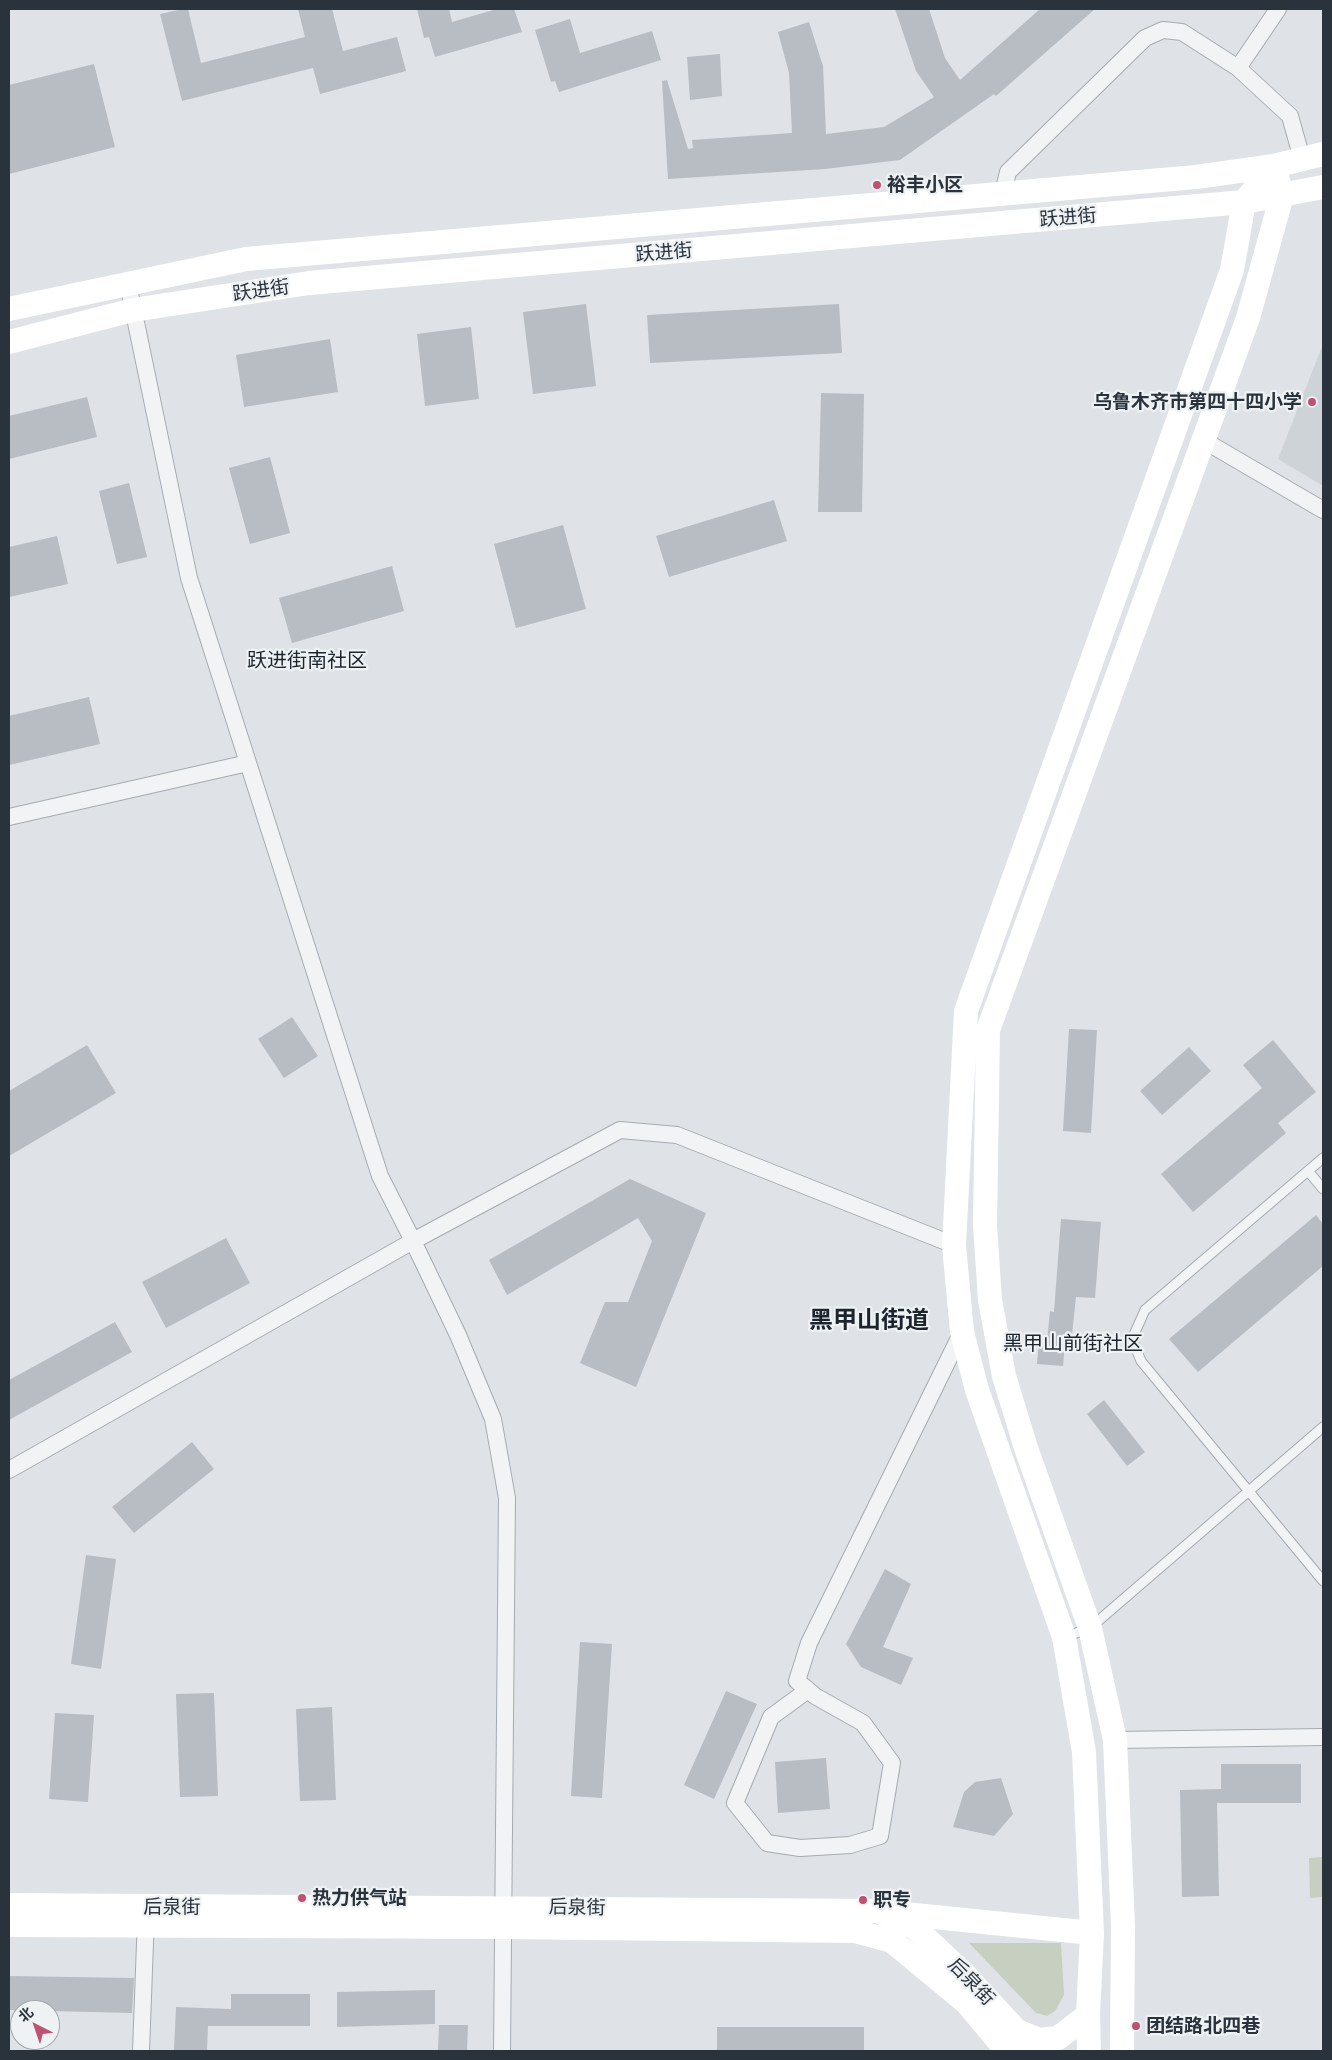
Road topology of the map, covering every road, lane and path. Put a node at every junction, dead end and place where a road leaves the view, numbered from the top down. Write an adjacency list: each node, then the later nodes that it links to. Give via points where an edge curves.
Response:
1 (1278, 9): 2 (street)
2 (1238, 68): 3 (street, via 1290,116); 6 (street, via 1182,32 1163,30 1145,38 1008,172)
3 (1313, 157): 4 (street, 跃进街)
4 (1274, 166): 6 (street, 跃进街, via 1196,177); 7 (street); 8 (street)
5 (1323, 187): 7 (street, 跃进街)
6 (1003, 193): 9 (street, 跃进街, via 246,259)
7 (1282, 195): 8 (street, 跃进街); 13 (street, via 1248,318)
8 (1244, 202): 11 (street, 跃进街, via 309,283); 21 (street, via 1232,270 966,1011)
9 (128, 284): 10 (street, 跃进街); 11 (street)
10 (9, 310): 12 (street, via 21,315 24,330)
11 (133, 310): 12 (street, 跃进街); 15 (street, via 189,578)
12 (10, 342)
13 (1203, 440): 14 (street); 27 (street, via 988,1030 985,1225 990,1300 1004,1376)
14 (1323, 510)
15 (248, 763): 16 (street); 20 (street, via 380,1176)
16 (9, 817)
17 (1323, 1158): 18 (lane)
18 (1308, 1171): 19 (lane); 25 (lane, via 1145,1310 1132,1339 1141,1361)
19 (1323, 1189)
20 (414, 1241): 21 (street, via 620,1130 677,1135); 24 (street); 35 (street, via 493,1419 507,1498)
21 (954, 1245): 22 (street)
22 (962, 1332): 28 (street, via 977,1390); 29 (street, via 809,1643 797,1681)
23 (1323, 1427): 25 (lane)
24 (9, 1470)
25 (1249, 1490): 26 (lane); 27 (lane)
26 (1323, 1581)
27 (1090, 1628): 28 (lane); 31 (street)
28 (1064, 1637): 37 (street, via 1084,1752)
29 (808, 1690): 29 (street, via 863,1723 892,1763 880,1836 850,1845 800,1848 766,1843 735,1803 771,1717)
30 (1323, 1737): 31 (street)
31 (1115, 1740): 44 (street, via 1122,1926)
32 (9, 1905): 34 (street, 后泉街)
33 (878, 1911): 35 (street, 后泉街); 37 (street); 39 (street, 后泉街, via 914,1927 966,1975)
34 (146, 1916): 35 (street, 后泉街); 36 (street, 后泉街); 40 (street)
35 (504, 1917): 39 (street, 后泉街, via 855,1931 892,1940); 41 (street)
36 (9, 1925)
37 (1092, 1933): 38 (street)
38 (1088, 2015): 39 (street, 后泉街, via 1058,2038); 43 (street)
39 (1013, 2042): 42 (street)
40 (141, 2051)
41 (502, 2051)
42 (1035, 2051)
43 (1089, 2051)
44 (1122, 2051)

